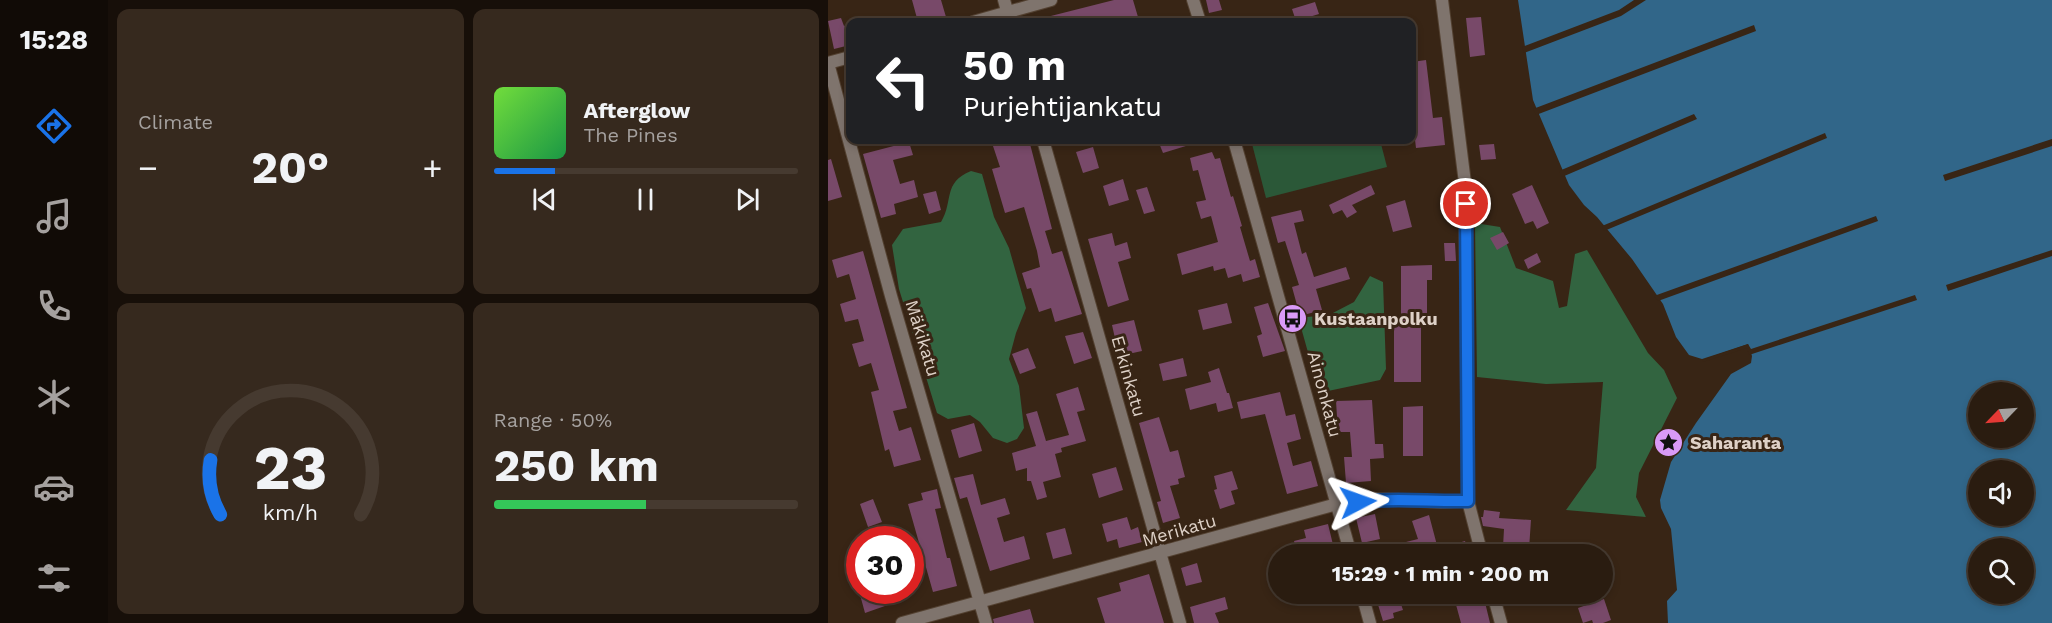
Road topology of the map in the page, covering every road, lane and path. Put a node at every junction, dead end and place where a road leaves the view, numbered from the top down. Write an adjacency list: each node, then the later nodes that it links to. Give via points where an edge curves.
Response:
1 (1004, 0): 5 (street)
2 (1051, 0): 5 (street)
3 (1194, 0): 6 (street)
4 (1442, 0): 13 (street, via 1465,183)
5 (1009, 18)
6 (1199, 18)
7 (846, 58): 8 (street)
8 (828, 63): 9 (street, Mäkikatu)
9 (846, 130)
10 (850, 144): 18 (street, Mäkikatu)
11 (1044, 144): 17 (street, Erkinkatu)
12 (1235, 144): 14 (street, Ainonkatu)
13 (1468, 501): 14 (street, Merikatu, via 1379,499); 16 (street)
14 (1336, 504): 15 (street, Ainonkatu); 17 (street, Merikatu)
15 (1348, 544)
16 (1479, 544)
17 (1160, 554): 18 (street, Merikatu); 23 (street, Erkinkatu)
18 (980, 602): 21 (street, Merikatu); 22 (street, Mäkikatu)
19 (1365, 604): 24 (street)
20 (1496, 604): 25 (street)
21 (902, 623)
22 (986, 623)
23 (1180, 623)
24 (1370, 623)
25 (1501, 623)

